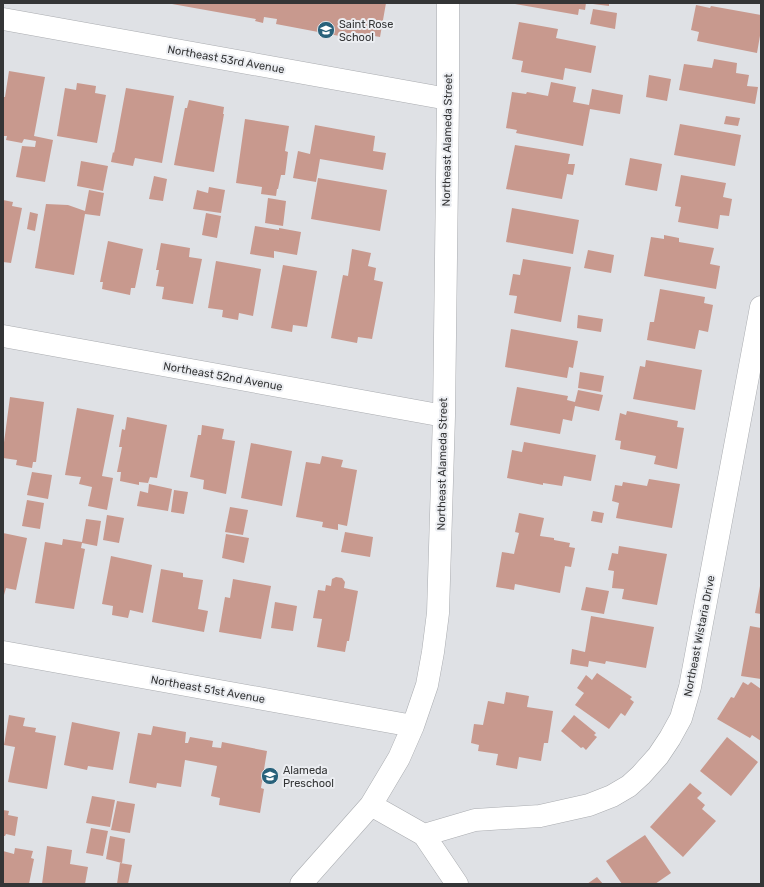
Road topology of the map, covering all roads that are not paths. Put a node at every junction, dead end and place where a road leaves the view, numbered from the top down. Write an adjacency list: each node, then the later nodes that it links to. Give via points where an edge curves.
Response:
1 (448, 3): 3 (street, Northeast Alameda Street)
2 (3, 19): 3 (street, Northeast 53rd Avenue)
3 (448, 99): 6 (street, Northeast Alameda Street)
4 (761, 307): 10 (street, Northeast Wistaria Drive, via 690,687 681,718 670,738 658,756 630,786 612,796 589,805 540,816 475,820)
5 (3, 336): 6 (street, Northeast 52nd Avenue)
6 (444, 416): 8 (street, Northeast Alameda Street, via 438,613 427,686)
7 (3, 652): 8 (street, Northeast 51st Avenue)
8 (413, 726): 9 (street, Northeast Alameda Street)
9 (371, 805): 10 (street); 11 (street, Northeast Alameda Street)
10 (424, 835): 12 (street)
11 (301, 884)
12 (457, 884)

